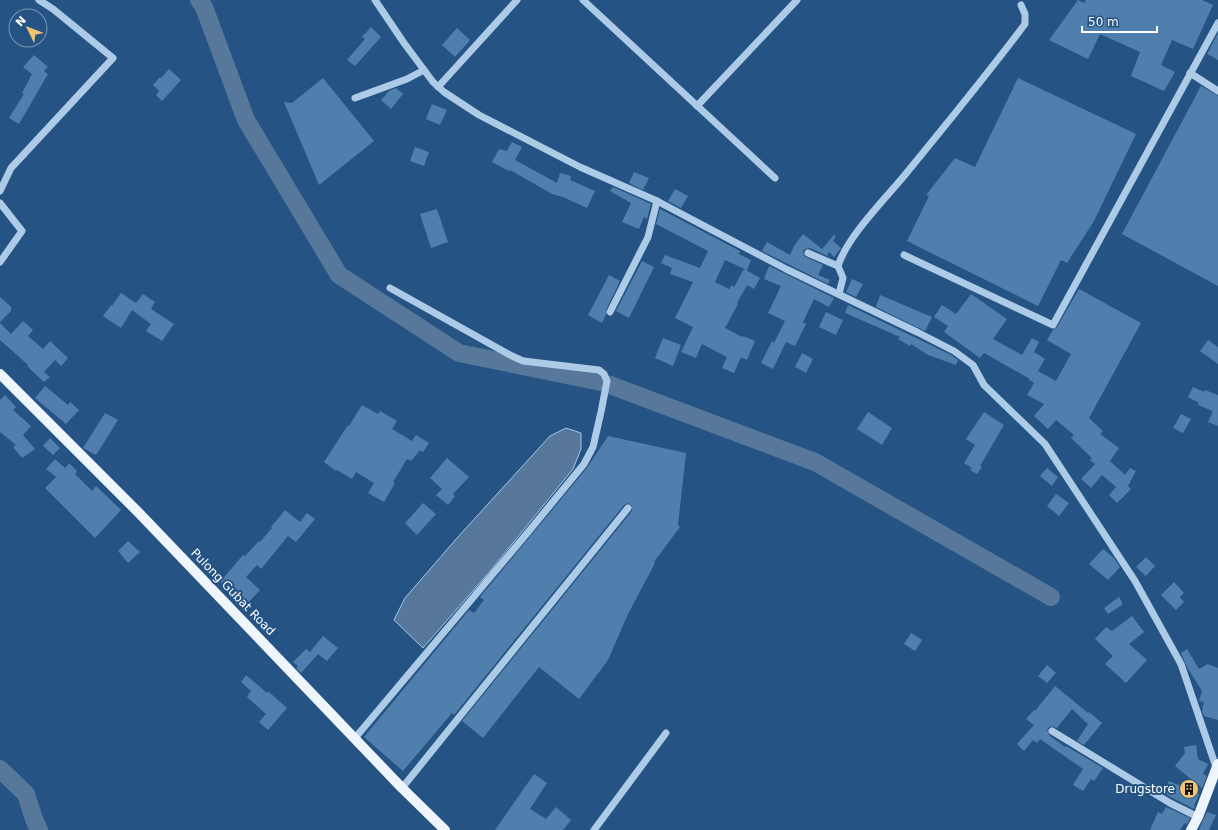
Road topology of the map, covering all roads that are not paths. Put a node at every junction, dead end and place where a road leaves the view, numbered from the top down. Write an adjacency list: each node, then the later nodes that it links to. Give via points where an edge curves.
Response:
1 (39, 0): 15 (street, via 113,58 11,168)
2 (376, 0): 8 (street)
3 (517, 0): 10 (street)
4 (583, 0): 13 (street)
5 (796, 0): 13 (street)
6 (1021, 5): 21 (street, via 1026,14 1024,24 854,236)
7 (1218, 23): 9 (street)
8 (424, 70): 10 (street); 12 (street)
9 (1190, 73): 11 (street); 19 (street, via 1053,325)
10 (438, 87): 16 (street, via 479,115 529,142)
11 (1216, 88)
12 (355, 98)
13 (697, 106): 14 (street)
14 (775, 178)
15 (0, 191)
16 (657, 201): 23 (street); 24 (street, via 648,237)
17 (0, 203): 20 (street, via 22,231)
18 (808, 253): 21 (street)
19 (904, 255)
20 (0, 262)
21 (838, 266): 23 (street, via 843,278)
22 (390, 288): 29 (street, via 523,361 599,370 604,374 606,381 594,447 584,464)
23 (839, 294): 30 (street, via 954,351 973,365 984,385 1045,444 1135,581 1181,664)
24 (610, 312)
25 (0, 374): 29 (main road, Pulong Gubat Road, via 139,513)
26 (628, 508): 31 (street)
27 (1052, 731): 32 (street, via 1170,803)
28 (666, 733): 34 (street)
29 (355, 738): 31 (main road, Pulong Gubat Road)
30 (1218, 768): 32 (main road)
31 (402, 788): 33 (main road, Pulong Gubat Road)
32 (1198, 817): 35 (main road)
33 (445, 830)
34 (594, 830)
35 (1191, 830)

